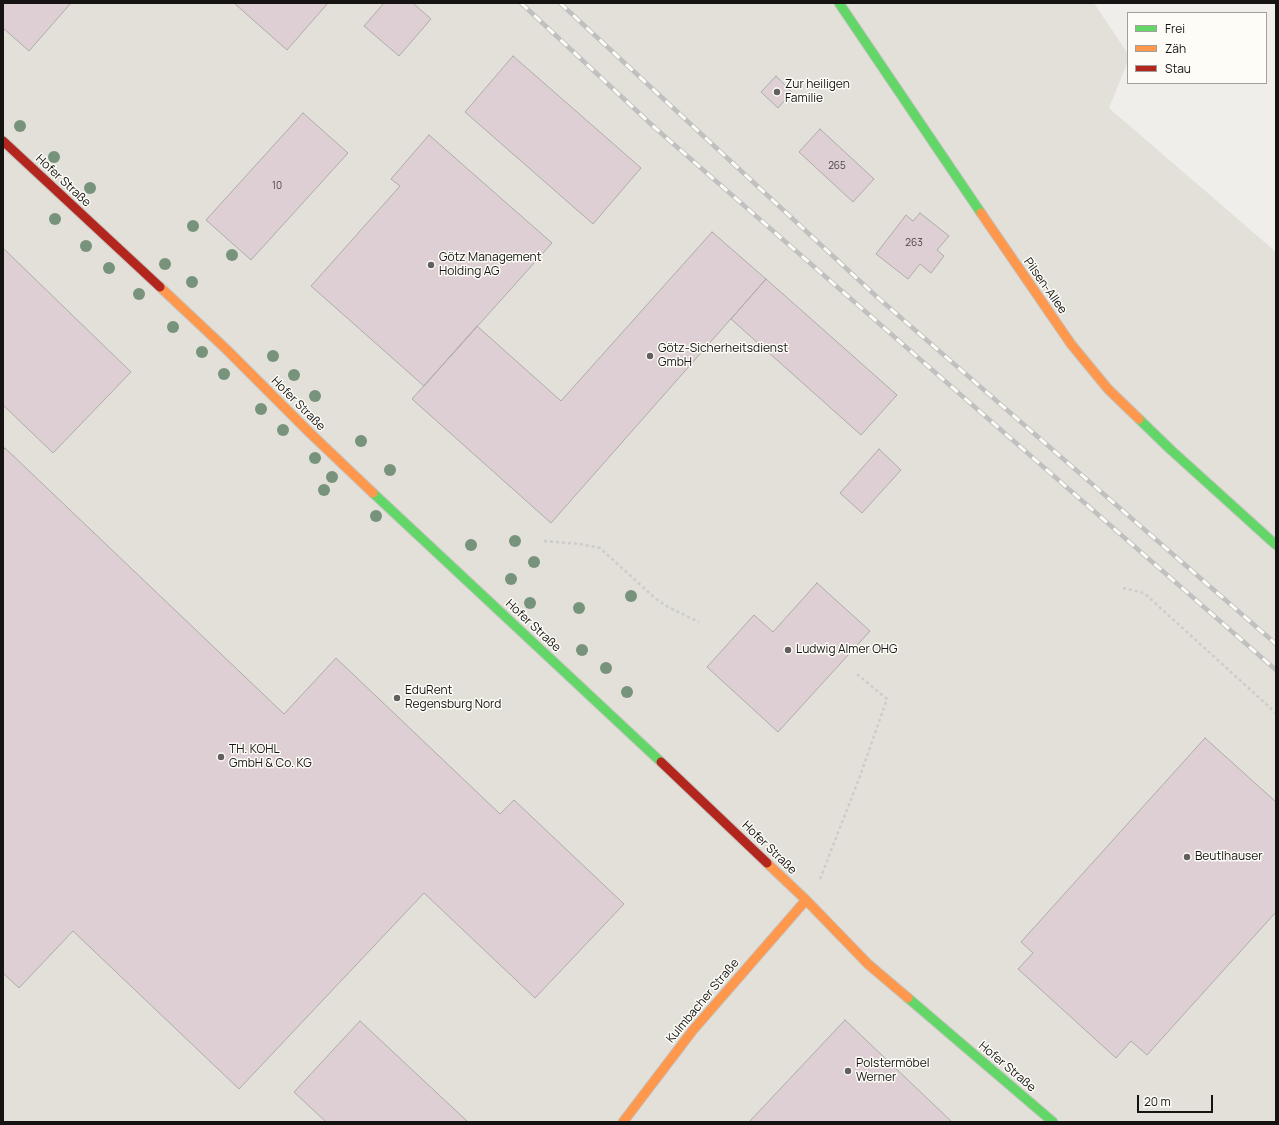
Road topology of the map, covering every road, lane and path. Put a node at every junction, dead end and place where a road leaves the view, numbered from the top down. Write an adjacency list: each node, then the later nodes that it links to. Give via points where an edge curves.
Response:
1 (839, 3): 4 (street, Pilsen-Allee, via 1071,344 1108,389 1170,450)
2 (3, 141): 9 (street, Hofer Straße, via 226,349 403,522 615,718)
3 (544, 541): 6 (path, via 600,548 656,599)
4 (1276, 545)
5 (1123, 588): 8 (path, via 1144,593)
6 (699, 622)
7 (857, 674): 9 (path, via 887,699 819,881)
8 (1276, 713)
9 (806, 900): 10 (street, Kulmbacher Straße, via 693,1030); 11 (street, Hofer Straße, via 868,964)
10 (623, 1122)
11 (1053, 1122)

